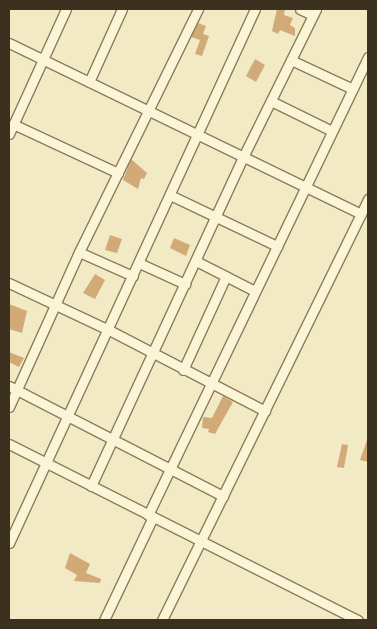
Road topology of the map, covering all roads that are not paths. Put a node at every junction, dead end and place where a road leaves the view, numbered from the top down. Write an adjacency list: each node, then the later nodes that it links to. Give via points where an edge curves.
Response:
1 (66, 9): 9 (street)
2 (122, 9): 11 (street)
3 (198, 9): 14 (street)
4 (255, 9): 18 (street)
5 (300, 9): 6 (street)
6 (315, 12): 10 (street)
7 (9, 43): 9 (street)
8 (368, 57): 12 (street)
9 (43, 59): 11 (street); 15 (street)
10 (291, 60): 12 (street); 13 (street)
11 (89, 82): 14 (street)
12 (353, 89): 16 (street)
13 (271, 101): 16 (street); 19 (street)
14 (148, 111): 18 (street); 20 (street)
15 (13, 124): 17 (street); 20 (street)
16 (332, 130): 21 (street)
17 (9, 134)
18 (198, 135): 19 (street); 22 (street)
19 (243, 157): 21 (street); 25 (street)
20 (118, 173): 27 (street)
21 (305, 187): 24 (street); 26 (street)
22 (170, 195): 25 (street); 29 (street)
23 (368, 199): 24 (street)
24 (362, 214): 42 (street)
25 (216, 216): 26 (street); 28 (street)
26 (277, 246): 34 (street)
27 (79, 252): 30 (street); 35 (street)
28 (196, 261): 31 (street); 33 (street)
29 (139, 263): 30 (street); 33 (street)
30 (133, 276): 36 (street)
31 (226, 276): 34 (street); 38 (street)
32 (9, 283): 35 (street)
33 (185, 284): 37 (street)
34 (255, 291): 39 (street)
35 (54, 304): 36 (street); 40 (street)
36 (109, 330): 37 (street); 43 (street)
37 (153, 353): 38 (street); 44 (street)
38 (183, 370): 39 (street)
39 (211, 385): 42 (street); 47 (street)
40 (12, 388): 41 (street); 43 (street)
41 (9, 407)
42 (265, 411): 49 (street)
43 (70, 416): 44 (street); 46 (street)
44 (113, 439): 47 (street); 48 (street)
45 (9, 444): 46 (street)
46 (48, 464): 48 (street); 52 (street)
47 (170, 469): 49 (street); 50 (street)
48 (91, 486): 50 (street)
49 (223, 496): 51 (street)
50 (150, 516): 51 (street); 53 (street)
51 (201, 542): 54 (street); 55 (street)
52 (9, 543)
53 (104, 620)
54 (162, 620)
55 (358, 620)

